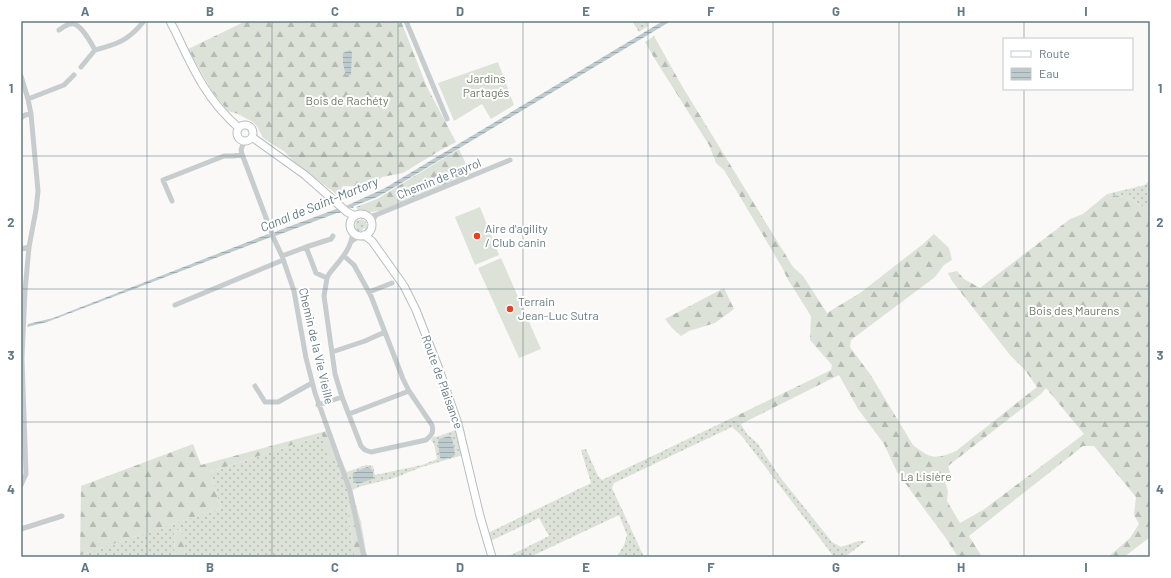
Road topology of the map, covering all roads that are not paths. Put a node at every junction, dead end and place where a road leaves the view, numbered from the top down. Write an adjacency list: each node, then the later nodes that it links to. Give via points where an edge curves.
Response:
1 (144, 21): 7 (street, via 131,36 116,44)
2 (170, 21): 6 (main road)
3 (173, 21): 6 (main road)
4 (406, 21): 14 (street)
5 (59, 30): 7 (street, via 71,24 76,25)
6 (177, 34): 15 (main road, via 207,92)
7 (95, 50): 8 (street)
8 (81, 67)
9 (74, 75): 11 (street, via 64,85)
10 (21, 76): 11 (street)
11 (28, 99): 12 (street)
12 (31, 114): 13 (street); 25 (street, via 38,195)
13 (21, 118)
14 (447, 119)
15 (239, 128): 16 (main road, via 243,125 248,126 253,132); 17 (main road, via 237,135)
16 (252, 137): 17 (main road, via 249,141); 21 (main road, via 306,175)
17 (244, 141): 18 (street, Chemin de la Vie Vieille)
18 (242, 154): 20 (street, via 224,156 163,180); 29 (street, Chemin de la Vie Vieille)
19 (510, 160): 22 (street, Chemin de Payrol)
20 (172, 201)
21 (354, 218): 22 (main road, via 362,215); 23 (main road, via 350,228)
22 (369, 220): 23 (main road, via 371,226)
23 (362, 234): 28 (street, via 352,241); 46 (main road, Route de Plaisance, via 372,241 409,296 442,376 458,424)
24 (333, 236): 26 (street, via 331,239)
25 (29, 247): 27 (street); 42 (street, via 22,358 26,474)
26 (306, 247): 29 (street); 30 (street, via 316,273)
27 (21, 249)
28 (344, 256): 30 (street); 32 (street, via 354,265)
29 (283, 258): 33 (street); 36 (street, Chemin de la Vie Vieille, via 294,291)
30 (327, 278): 35 (street, via 324,296)
31 (392, 283): 32 (street)
32 (369, 292): 34 (street)
33 (174, 305)
34 (385, 332): 35 (street); 38 (street)
35 (332, 352): 39 (street)
36 (312, 383): 37 (street, via 278,402 266,402); 40 (street, Chemin de la Vie Vieille)
37 (255, 386)
38 (409, 391): 41 (street); 41 (street, via 432,425 431,436 426,440 371,452 365,450 361,446)
39 (342, 397): 40 (street); 41 (street)
40 (318, 405): 45 (street, Chemin de la Vie Vieille, via 350,491)
41 (349, 414)
42 (21, 485)
43 (62, 516): 44 (street)
44 (21, 529)
45 (364, 557)
46 (492, 557)

